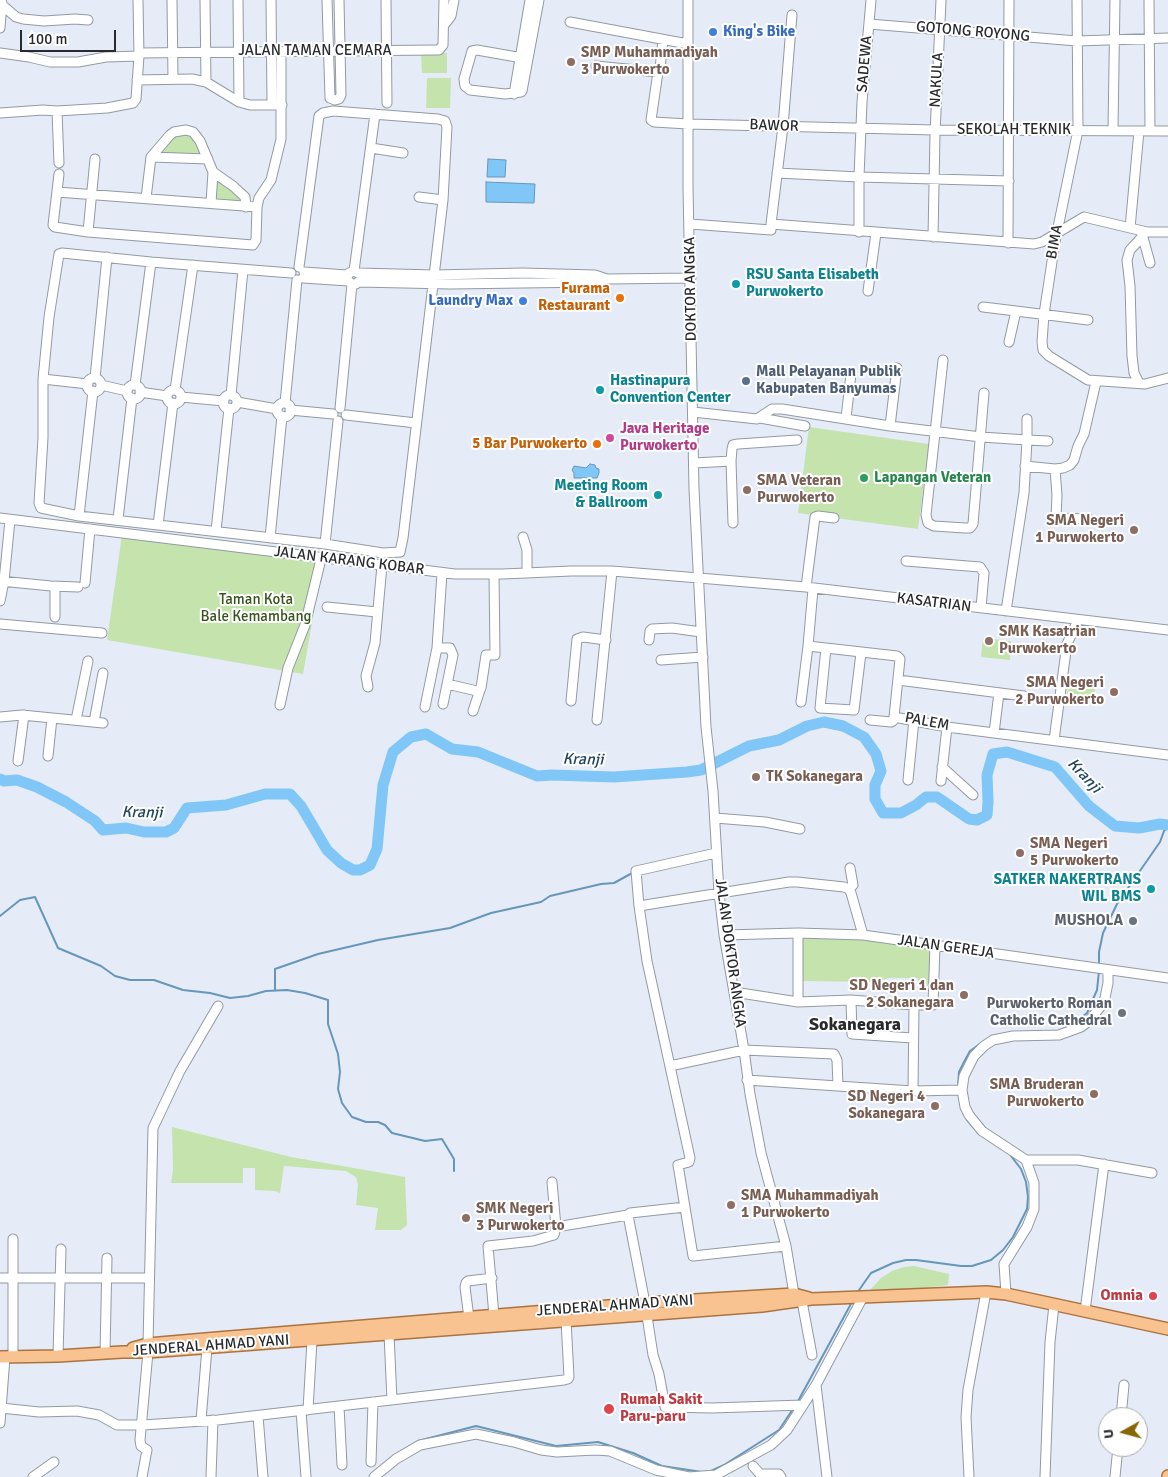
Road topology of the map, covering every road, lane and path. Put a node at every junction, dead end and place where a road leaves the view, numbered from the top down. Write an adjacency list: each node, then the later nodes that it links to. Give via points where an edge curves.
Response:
1 (138, 0): 44 (street)
2 (172, 0): 37 (street)
3 (205, 0): 38 (street)
4 (238, 0): 39 (street)
5 (271, 0): 40 (street)
6 (327, 0): 36 (street)
7 (339, 0): 41 (street)
8 (386, 0): 42 (street)
9 (444, 0): 25 (street, JALAN TAMAN CEMARA)
10 (454, 0): 25 (street, via 451,16)
11 (530, 0): 22 (street)
12 (540, 0): 22 (street)
13 (688, 0): 35 (street, DOKTOR ANGKA)
14 (872, 0): 26 (street, SADEWA)
15 (941, 0): 28 (street, NAKULA)
16 (1009, 0): 29 (street)
17 (1077, 0): 34 (street, BIMA)
18 (1115, 0): 33 (street)
19 (1149, 0): 31 (street)
20 (2, 2): 23 (street, via 16,17 23,19); 27 (street)
21 (792, 15): 59 (street)
22 (532, 17): 45 (street)
23 (88, 20)
24 (570, 22): 32 (street)
25 (444, 24): 42 (street, JALAN TAMAN CEMARA, via 443,45 439,50)
26 (869, 24): 28 (street, GOTONG ROYONG); 60 (street, SADEWA)
27 (0, 28)
28 (940, 30): 29 (street, GOTONG ROYONG); 61 (street, NAKULA)
29 (1008, 36): 34 (street, GOTONG ROYONG); 62 (street)
30 (1168, 38): 31 (street, GOTONG ROYONG)
31 (1150, 39): 33 (street, GOTONG ROYONG); 66 (street)
32 (663, 40): 35 (street); 47 (street)
33 (1115, 40): 34 (street, GOTONG ROYONG); 64 (street)
34 (1077, 41): 63 (street, BIMA)
35 (688, 44): 58 (street, DOKTOR ANGKA)
36 (329, 51): 40 (street, JALAN TAMAN CEMARA); 41 (street, JALAN TAMAN CEMARA); 41 (street, via 330,98 334,100 341,95)
37 (173, 52): 38 (street, JALAN TAMAN CEMARA); 44 (street, JALAN TAMAN CEMARA); 48 (street)
38 (206, 52): 39 (street, JALAN TAMAN CEMARA); 50 (street)
39 (238, 52): 40 (street, JALAN TAMAN CEMARA); 51 (street)
40 (277, 52): 53 (street); 54 (street)
41 (339, 52): 42 (street, JALAN TAMAN CEMARA)
42 (386, 52): 52 (street)
43 (0, 53): 44 (street, JALAN TAMAN CEMARA, via 50,62 78,62)
44 (139, 54): 49 (street)
45 (524, 58): 45 (street, via 472,51 465,86 470,90 514,94 522,91)
46 (596, 66): 47 (street)
47 (658, 72): 58 (street, BAWOR, via 652,121)
48 (173, 79): 49 (street); 50 (street)
49 (137, 80): 55 (street, via 133,103)
50 (206, 82): 51 (street)
51 (239, 102): 53 (street)
52 (387, 103)
53 (272, 104): 54 (street)
54 (282, 105): 87 (street, via 281,139 273,173)
55 (57, 111): 56 (street); 73 (street)
56 (0, 113)
57 (375, 114): 68 (street); 84 (street, via 445,121); 106 (street, via 333,111 319,116)
58 (688, 124): 59 (street, BAWOR); 88 (street, DOKTOR ANGKA)
59 (783, 126): 60 (street, BAWOR); 75 (street)
60 (861, 128): 61 (street, SEKOLAH TEKNIK); 77 (street, SADEWA)
61 (935, 130): 62 (street, SEKOLAH TEKNIK); 78 (street, NAKULA)
62 (1010, 130): 63 (street, SEKOLAH TEKNIK); 79 (street)
63 (1078, 130): 64 (street, SEKOLAH TEKNIK); 93 (street, BIMA)
64 (1113, 130): 65 (street, SEKOLAH TEKNIK)
65 (1139, 131): 66 (street, SEKOLAH TEKNIK); 90 (street)
66 (1150, 131): 67 (street, SEKOLAH TEKNIK)
67 (1168, 131)
68 (371, 148): 69 (street); 107 (street)
69 (403, 153)
70 (151, 157): 72 (street); 72 (street, via 170,135 182,130 196,136); 83 (street)
71 (95, 159): 81 (street)
72 (208, 159): 74 (street)
73 (59, 163)
74 (213, 172): 85 (street); 86 (street, via 241,192)
75 (777, 173): 77 (street); 89 (street)
76 (59, 174): 80 (street)
77 (859, 177): 78 (street); 92 (street, SADEWA)
78 (934, 179): 79 (street); 97 (street, NAKULA)
79 (1009, 181): 98 (street)
80 (57, 192): 81 (street); 91 (street, via 54,226)
81 (92, 194): 83 (street); 91 (street)
82 (419, 197): 84 (street)
83 (146, 198): 85 (street)
84 (443, 200): 110 (street)
85 (211, 203): 86 (street)
86 (246, 207): 87 (street)
87 (257, 207): 91 (street, via 253,245)
88 (690, 224): 89 (street, via 771,230); 109 (street, DOKTOR ANGKA)
89 (771, 224): 92 (street)
90 (1130, 228): 93 (street, via 1084,217); 96 (street)
91 (88, 232)
92 (860, 232): 95 (street)
93 (1057, 232): 98 (street, via 1034,244); 117 (street, BIMA)
94 (1168, 232): 96 (street)
95 (876, 233): 97 (street); 114 (street)
96 (1142, 234): 101 (street); 126 (street, via 1127,260 1132,356)
97 (933, 237): 98 (street)
98 (1008, 243)
99 (107, 257): 100 (street); 124 (street, via 59,254); 127 (street)
100 (151, 262): 102 (street); 128 (street)
101 (1150, 263)
102 (193, 265): 103 (street); 130 (street)
103 (243, 270): 106 (street); 131 (street)
104 (450, 273): 108 (street); 110 (street); 113 (street)
105 (523, 273): 108 (street); 111 (street, via 595,275); 112 (street)
106 (299, 274): 107 (street); 132 (street)
107 (353, 278): 110 (street); 134 (street)
108 (498, 278): 112 (street); 113 (street)
109 (691, 278): 111 (street); 133 (street, DOKTOR ANGKA)
110 (434, 279): 113 (street); 138 (street)
111 (608, 279): 112 (street)
112 (523, 283)
113 (450, 284)
114 (868, 291)
115 (983, 307): 116 (street)
116 (1016, 311): 117 (street); 119 (street)
117 (1044, 314): 118 (street); 125 (street, BIMA, via 1043,350 1080,376)
118 (1088, 320)
119 (1009, 342)
120 (943, 360): 141 (street)
121 (898, 368): 140 (street)
122 (850, 374): 136 (street)
123 (1168, 378): 126 (street, BIMA)
124 (44, 379): 127 (street); 150 (street, via 40,506 44,510)
125 (1096, 382): 126 (street, BIMA); 149 (street, via 1084,434 1074,460 1066,468)
126 (1139, 383)
127 (94, 385): 128 (street); 150 (street)
128 (134, 392): 130 (street); 153 (street)
129 (984, 394): 142 (street)
130 (174, 397): 131 (street); 157 (street)
131 (230, 402): 132 (street); 159 (street)
132 (284, 409): 134 (street); 161 (street)
133 (693, 412): 135 (street); 147 (street, DOKTOR ANGKA)
134 (339, 415): 138 (street); 162 (street)
135 (760, 418): 136 (street, via 775,408); 139 (street)
136 (846, 418): 140 (street)
137 (1028, 419): 144 (street)
138 (416, 423): 162 (street, via 400,552 383,553)
139 (804, 426)
140 (890, 426): 141 (street)
141 (936, 430): 142 (street); 142 (street, via 926,515 928,523 934,526 972,527)
142 (981, 437): 144 (street)
143 (797, 440): 146 (street, via 733,445)
144 (1027, 440): 145 (street); 148 (street)
145 (1048, 441)
146 (732, 461): 147 (street); 156 (street)
147 (694, 463): 170 (street, DOKTOR ANGKA)
148 (1025, 466): 149 (street); 178 (street)
149 (1055, 469): 154 (street, via 1056,518)
150 (78, 516): 153 (street)
151 (0, 518): 155 (street, JALAN KARANG KOBAR)
152 (834, 518): 173 (street, via 815,518)
153 (118, 519): 157 (street)
154 (1089, 519)
155 (10, 520): 158 (street, JALAN KARANG KOBAR); 171 (street)
156 (733, 523)
157 (158, 525): 159 (street)
158 (90, 529): 163 (street, JALAN KARANG KOBAR); 172 (street, via 82,585)
159 (216, 531): 161 (street)
160 (523, 537): 167 (street)
161 (270, 538): 162 (street)
162 (325, 544)
163 (321, 558): 165 (street, JALAN KARANG KOBAR); 204 (street, via 305,625 288,668)
164 (906, 560): 176 (street, via 980,567 984,573)
165 (382, 565): 166 (street, JALAN KARANG KOBAR); 177 (street)
166 (442, 572): 169 (street, JALAN KARANG KOBAR); 188 (street)
167 (527, 572): 168 (street, JALAN KARANG KOBAR); 169 (street, JALAN KARANG KOBAR)
168 (612, 572): 170 (street, JALAN KARANG KOBAR); 185 (street)
169 (494, 574): 198 (street, via 495,655 486,655)
170 (699, 578): 173 (street, KASATRIAN); 183 (street, JALAN DOKTOR ANGKA)
171 (2, 581): 172 (street); 174 (street)
172 (55, 586): 179 (street)
173 (810, 588): 176 (street, KASATRIAN); 187 (street)
174 (0, 601)
175 (327, 608): 177 (street)
176 (981, 608): 178 (street, KASATRIAN)
177 (377, 612): 197 (street, via 375,643 366,676)
178 (1006, 612): 180 (street, KASATRIAN)
179 (55, 617)
180 (1078, 620): 182 (street, KASATRIAN); 219 (street, via 1067,644)
181 (0, 624): 184 (street)
182 (1168, 630)
183 (702, 632): 186 (street, via 652,629); 191 (street, JALAN DOKTOR ANGKA)
184 (102, 633)
185 (606, 640): 201 (street, via 577,639); 212 (street)
186 (649, 640)
187 (808, 646): 189 (street, PALEM); 202 (street)
188 (437, 648): 196 (street, via 452,650); 205 (street)
189 (826, 648): 190 (street, PALEM); 190 (street, via 820,708 854,710)
190 (861, 653): 195 (street, PALEM, via 899,657)
191 (702, 657): 192 (street); 227 (street, JALAN DOKTOR ANGKA)
192 (661, 660)
193 (88, 661): 211 (street)
194 (103, 673): 215 (street)
195 (898, 680): 199 (street); 208 (street, PALEM)
196 (447, 684): 198 (street); 203 (street)
197 (368, 687)
198 (480, 690): 206 (street)
199 (999, 693): 200 (street); 218 (street)
200 (1024, 696)
201 (570, 701)
202 (801, 702)
203 (443, 704)
204 (280, 705)
205 (425, 707)
206 (473, 711)
207 (24, 715): 209 (street); 210 (street); 222 (street)
208 (894, 716): 213 (street, via 891,722); 214 (street, PALEM)
209 (0, 717)
210 (52, 718): 211 (street); 221 (street)
211 (76, 720): 215 (street)
212 (597, 720)
213 (870, 720)
214 (914, 720): 217 (street, PALEM); 224 (street)
215 (94, 722): 216 (street)
216 (104, 723)
217 (947, 727): 218 (street, PALEM); 223 (street)
218 (994, 733): 219 (street, PALEM)
219 (1054, 740): 220 (street, PALEM)
220 (1168, 754)
221 (48, 756)
222 (18, 761)
223 (942, 767): 225 (street); 226 (street)
224 (908, 780)
225 (941, 781)
226 (973, 795)
227 (714, 818): 228 (street, via 765,822); 229 (street, JALAN DOKTOR ANGKA)
228 (800, 829)
229 (716, 853): 232 (street, JALAN DOKTOR ANGKA); 233 (street, via 636,872)
230 (850, 868): 231 (street, via 853,885)
231 (849, 889): 232 (street, via 797,882); 236 (street)
232 (719, 893): 233 (street); 235 (street, JALAN DOKTOR ANGKA)
233 (639, 906): 247 (street, via 647,961)
234 (798, 933): 235 (street, JALAN GEREJA); 236 (street, JALAN GEREJA); 242 (street)
235 (724, 934): 240 (street, JALAN DOKTOR ANGKA)
236 (863, 935): 237 (street, JALAN GEREJA)
237 (935, 946): 238 (street, JALAN GEREJA); 243 (street, via 933,1005)
238 (1106, 970): 239 (street, JALAN GEREJA); 250 (street, via 1105,998 1097,1012 1081,1027 1059,1035 993,1040 971,1060)
239 (1168, 978)
240 (734, 992): 242 (street); 246 (street, JALAN DOKTOR ANGKA)
241 (850, 1000): 242 (street); 243 (street); 245 (street, via 852,1034)
242 (798, 1002)
243 (914, 1005): 245 (street)
244 (218, 1006): 267 (street, via 180,1071 154,1128)
245 (913, 1038): 251 (street)
246 (744, 1050): 247 (street); 248 (street, JALAN DOKTOR ANGKA); 249 (street, via 836,1054)
247 (670, 1066): 256 (street, via 690,1160 678,1165)
248 (747, 1080): 249 (street); 260 (street, JALAN DOKTOR ANGKA)
249 (838, 1086): 251 (street)
250 (958, 1090): 251 (street); 252 (street, via 975,1124)
251 (912, 1091)
252 (1026, 1160): 253 (street, via 1078,1160); 270 (street, via 1034,1183 1034,1209 1004,1264)
253 (1104, 1164): 254 (street); 275 (street)
254 (1152, 1173)
255 (552, 1182): 258 (street)
256 (685, 1207): 257 (street); 260 (street, via 694,1256)
257 (628, 1215): 258 (street); 274 (street)
258 (556, 1227): 268 (street, via 554,1235 488,1246)
259 (13, 1239): 263 (street)
260 (786, 1246): 272 (street, JALAN DOKTOR ANGKA)
261 (61, 1250): 264 (street)
262 (108, 1258): 265 (street)
263 (14, 1277): 264 (street); 266 (street); 289 (street)
264 (61, 1277): 265 (street); 288 (street)
265 (106, 1277): 267 (street); 286 (street)
266 (0, 1278)
267 (149, 1278): 284 (street)
268 (492, 1278): 276 (street); 278 (street, via 466,1283)
269 (986, 1292): 270 (main road, JENDERAL AHMAD YANI); 271 (main road, JENDERAL AHMAD YANI); 319 (street, via 968,1390)
270 (1006, 1294): 273 (main road, JENDERAL AHMAD YANI)
271 (862, 1297): 272 (main road, JENDERAL AHMAD YANI); 290 (street)
272 (801, 1298): 274 (main road, JENDERAL AHMAD YANI); 287 (street, JALAN DOKTOR ANGKA)
273 (1054, 1305): 275 (main road, JENDERAL AHMAD YANI); 320 (street)
274 (645, 1308): 277 (main road, JENDERAL AHMAD YANI); 279 (main road, JENDERAL AHMAD YANI); 294 (street, via 665,1407)
275 (1085, 1312): 281 (main road, JENDERAL AHMAD YANI)
276 (494, 1316): 277 (main road, JENDERAL AHMAD YANI); 278 (main road, JENDERAL AHMAD YANI)
277 (546, 1316): 279 (main road, JENDERAL AHMAD YANI); 280 (main road, JENDERAL AHMAD YANI)
278 (469, 1318): 280 (main road, JENDERAL AHMAD YANI)
279 (566, 1320): 292 (street, via 568,1379)
280 (456, 1324): 282 (main road, JENDERAL AHMAD YANI); 284 (main road, JENDERAL AHMAD YANI)
281 (1168, 1329)
282 (389, 1334): 283 (main road, JENDERAL AHMAD YANI); 292 (street)
283 (312, 1340): 285 (main road, JENDERAL AHMAD YANI); 298 (street)
284 (148, 1348): 285 (main road, JENDERAL AHMAD YANI); 286 (main road, JENDERAL AHMAD YANI); 303 (street)
285 (207, 1348): 300 (street)
286 (105, 1353): 288 (main road, JENDERAL AHMAD YANI)
287 (812, 1355)
288 (58, 1356): 289 (main road, JENDERAL AHMAD YANI)
289 (6, 1357): 297 (street)
290 (816, 1385): 294 (street); 318 (street)
291 (1124, 1385): 296 (street)
292 (392, 1400): 293 (street)
293 (373, 1402): 295 (street); 307 (street)
294 (797, 1404): 304 (street, via 795,1420 779,1439)
295 (339, 1406): 298 (street); 308 (street)
296 (1122, 1407)
297 (1, 1408): 302 (street); 303 (street, via 77,1411 98,1415 118,1425)
298 (304, 1410): 299 (street); 314 (street)
299 (258, 1416): 301 (street); 313 (street)
300 (202, 1420): 301 (street); 303 (street)
301 (213, 1420): 312 (street)
302 (0, 1423)
303 (143, 1425): 311 (street, via 140,1444 147,1450)
304 (748, 1457): 309 (street); 315 (street, via 716,1475 689,1477 656,1470 610,1451 541,1450 476,1434 420,1445)
305 (1117, 1457): 321 (street)
306 (54, 1462): 310 (street)
307 (371, 1462)
308 (342, 1465)
309 (753, 1466): 316 (street); 317 (street, via 760,1474 779,1474)
310 (33, 1477)
311 (142, 1477)
312 (211, 1477)
313 (263, 1477)
314 (306, 1477)
315 (374, 1477)
316 (756, 1477)
317 (781, 1477)
318 (827, 1477)
319 (969, 1477)
320 (1045, 1477)
321 (1115, 1477)

